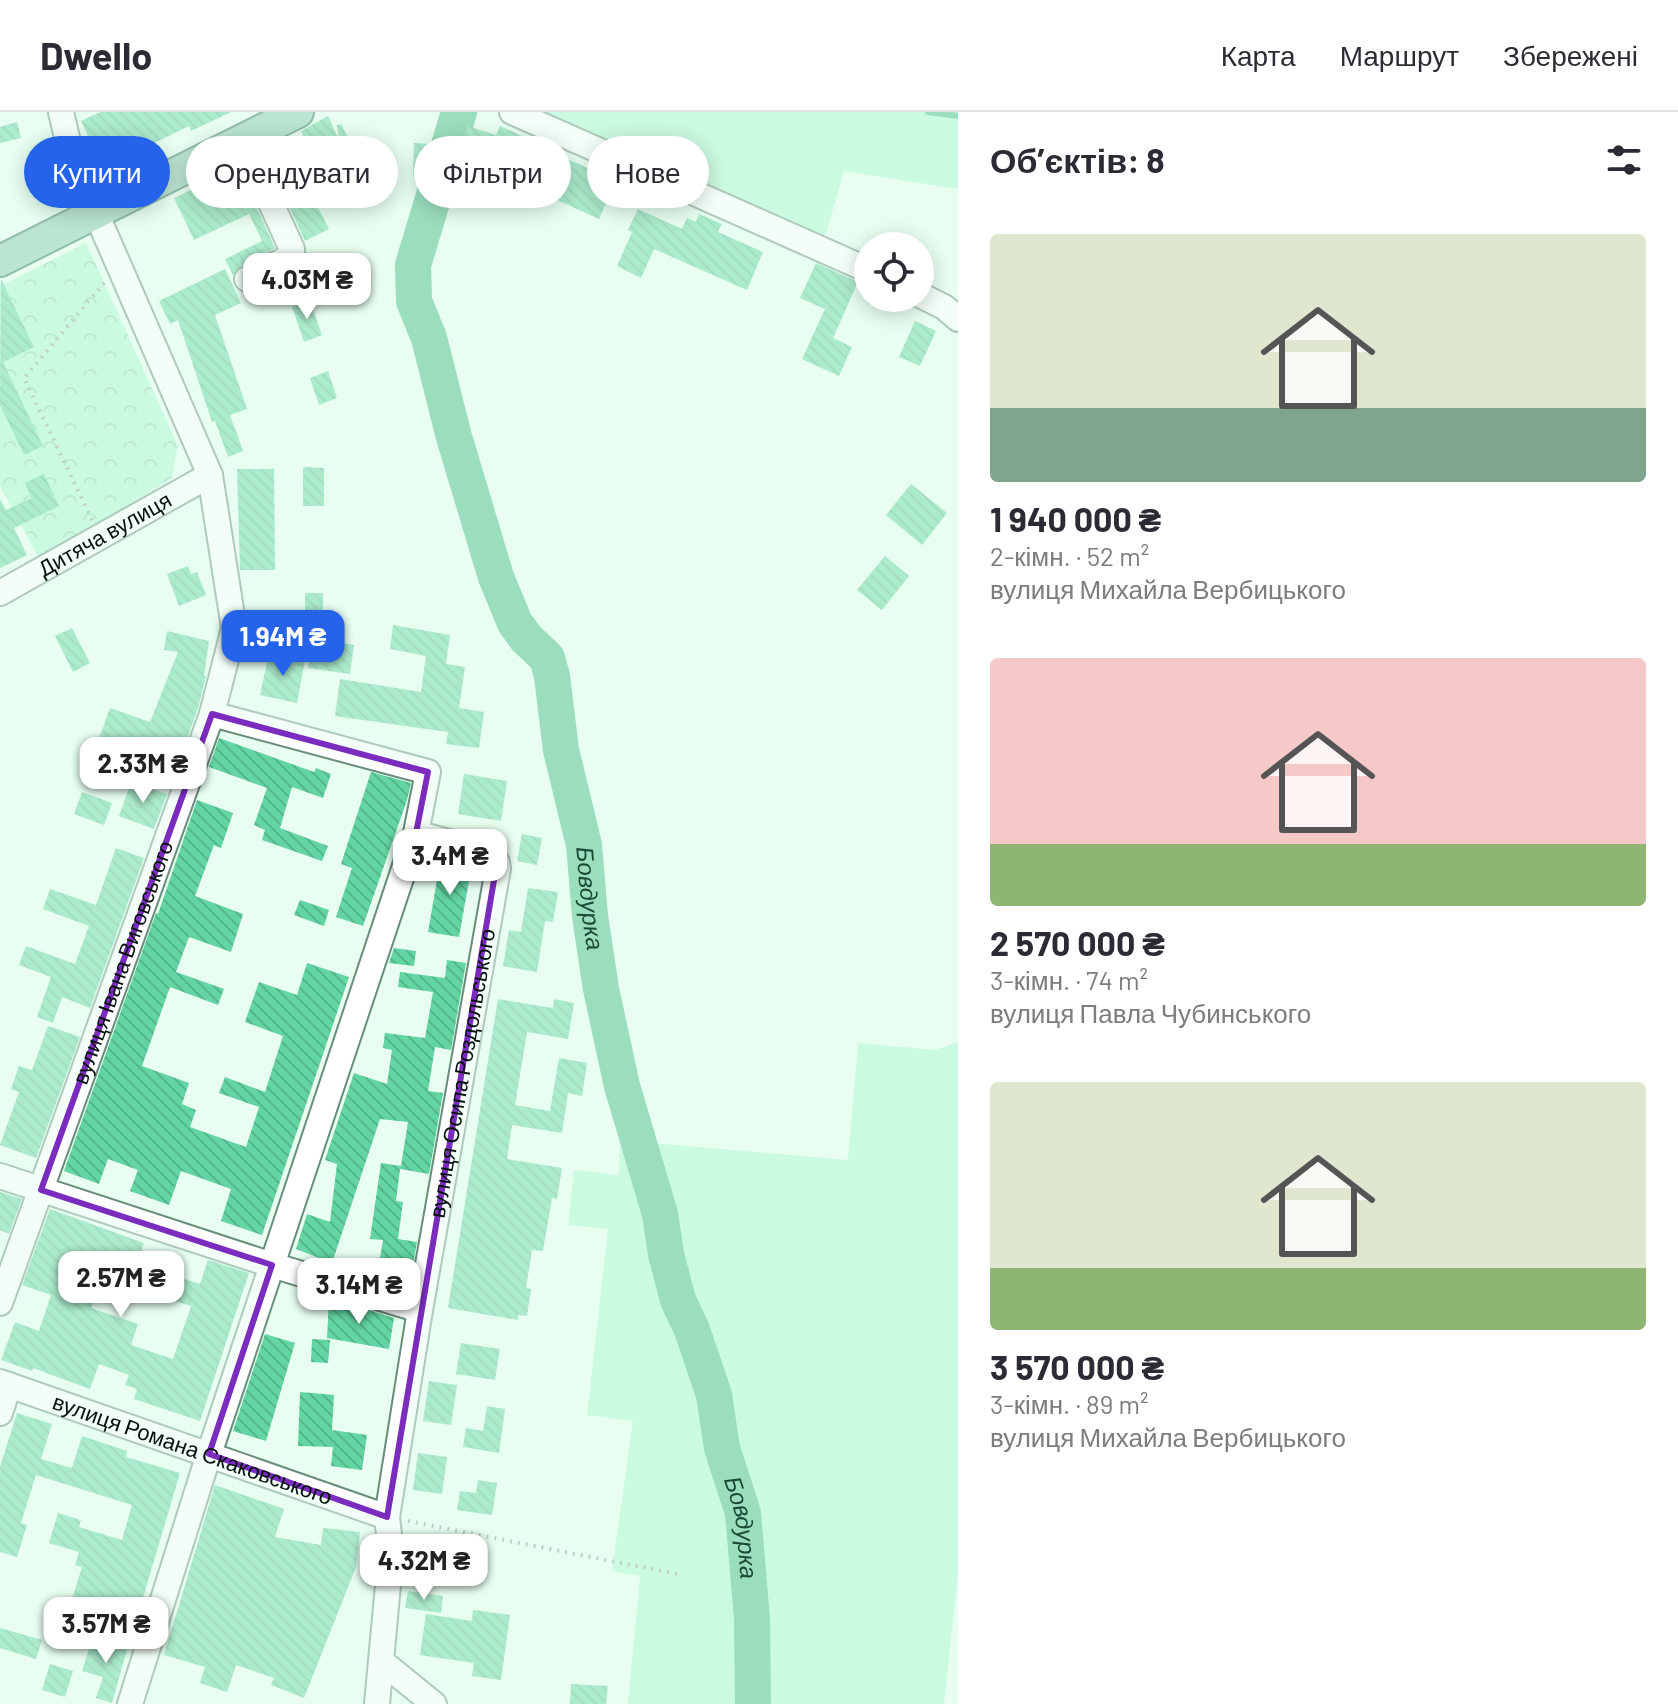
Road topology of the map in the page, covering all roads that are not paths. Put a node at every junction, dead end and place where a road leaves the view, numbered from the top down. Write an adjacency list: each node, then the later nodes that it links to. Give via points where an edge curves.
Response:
1 (61, 112): 7 (street, вулиця Івана Виговського)
2 (298, 112): 4 (main road)
3 (512, 112): 9 (street)
4 (250, 136)
5 (186, 168): 7 (main road)
6 (273, 208): 10 (street, via 292,256)
7 (91, 216): 8 (main road); 13 (street, вулиця Івана Виговського, via 118,263)
8 (0, 261)
9 (854, 264)
10 (247, 279)
11 (934, 302): 12 (street)
12 (958, 319)
13 (210, 475): 14 (street, Дитяча вулиця); 15 (street, вулиця Івана Виговського, via 234,628)
14 (0, 593)
15 (212, 714): 16 (street, via 428,772); 18 (street, вулиця Івана Виговського)
16 (416, 833): 19 (street); 21 (street, вулиця Осипа Роздольського, via 489,853 498,869)
17 (0, 1176): 18 (street)
18 (41, 1190): 19 (street); 20 (street, вулиця Івана Виговського)
19 (272, 1265): 21 (street); 24 (street)
20 (0, 1303)
21 (420, 1310): 25 (street, вулиця Осипа Роздольського)
22 (5, 1383): 23 (street); 24 (street, вулиця Романа Скаковського)
23 (0, 1413)
24 (209, 1454): 25 (street, вулиця Романа Скаковського); 27 (street)
25 (387, 1517): 26 (street, вулиця Осипа Роздольського, via 391,1553)
26 (381, 1661): 28 (street, вулиця Осипа Роздольського); 29 (street)
27 (130, 1704)
28 (377, 1704)
29 (434, 1704)

